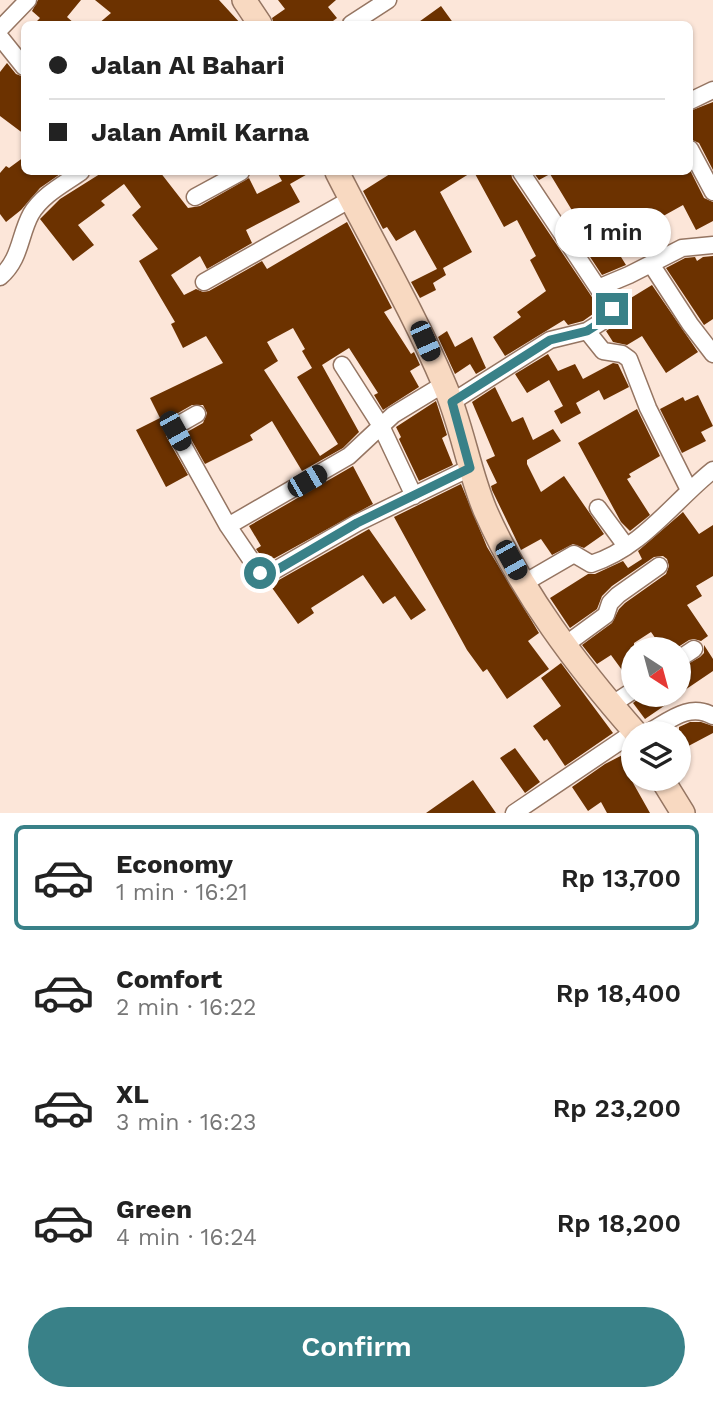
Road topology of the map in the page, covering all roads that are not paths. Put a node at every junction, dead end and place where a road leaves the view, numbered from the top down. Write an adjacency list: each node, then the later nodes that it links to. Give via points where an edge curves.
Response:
1 (243, 0): 4 (main road)
2 (388, 0): 5 (street)
3 (20, 2): 6 (street)
4 (256, 21)
5 (356, 21)
6 (0, 29)
7 (0, 37): 8 (street)
8 (21, 63)
9 (713, 90): 10 (street)
10 (693, 100)
11 (693, 155): 16 (street)
12 (77, 175): 21 (street, via 36,207 19,253)
13 (235, 175): 17 (street)
14 (339, 175): 18 (main road)
15 (524, 175): 23 (street)
16 (713, 192)
17 (195, 197)
18 (351, 199): 22 (street); 27 (main road)
19 (713, 244): 20 (street, via 682,248)
20 (651, 264): 23 (street); 25 (street)
21 (0, 277)
22 (204, 282)
23 (598, 288): 24 (street, via 612,309 606,319)
24 (587, 331): 27 (street, via 550,340); 32 (street, via 603,351 629,359)
25 (713, 354)
26 (342, 365): 29 (street)
27 (448, 393): 29 (street, via 406,405); 30 (main road)
28 (197, 414): 35 (street, via 175,431)
29 (382, 426): 33 (street); 35 (street, via 349,456)
30 (470, 468): 33 (street); 38 (main road, via 498,537)
31 (713, 470): 32 (street)
32 (689, 490): 36 (street, via 662,520)
33 (414, 496): 35 (street, via 265,576)
34 (598, 509): 36 (street)
35 (228, 527)
36 (626, 545): 38 (street, via 591,564 577,554 570,555)
37 (659, 566): 39 (street, via 618,595 606,615)
38 (524, 583): 39 (main road)
39 (565, 645): 43 (main road)
40 (694, 649): 41 (street)
41 (691, 651)
42 (621, 698): 43 (street)
43 (611, 705): 45 (main road)
44 (713, 716): 46 (street, via 703,710)
45 (627, 721)
46 (665, 721)
47 (621, 745): 49 (street)
48 (669, 791): 50 (main road)
49 (514, 813)
50 (683, 813)

